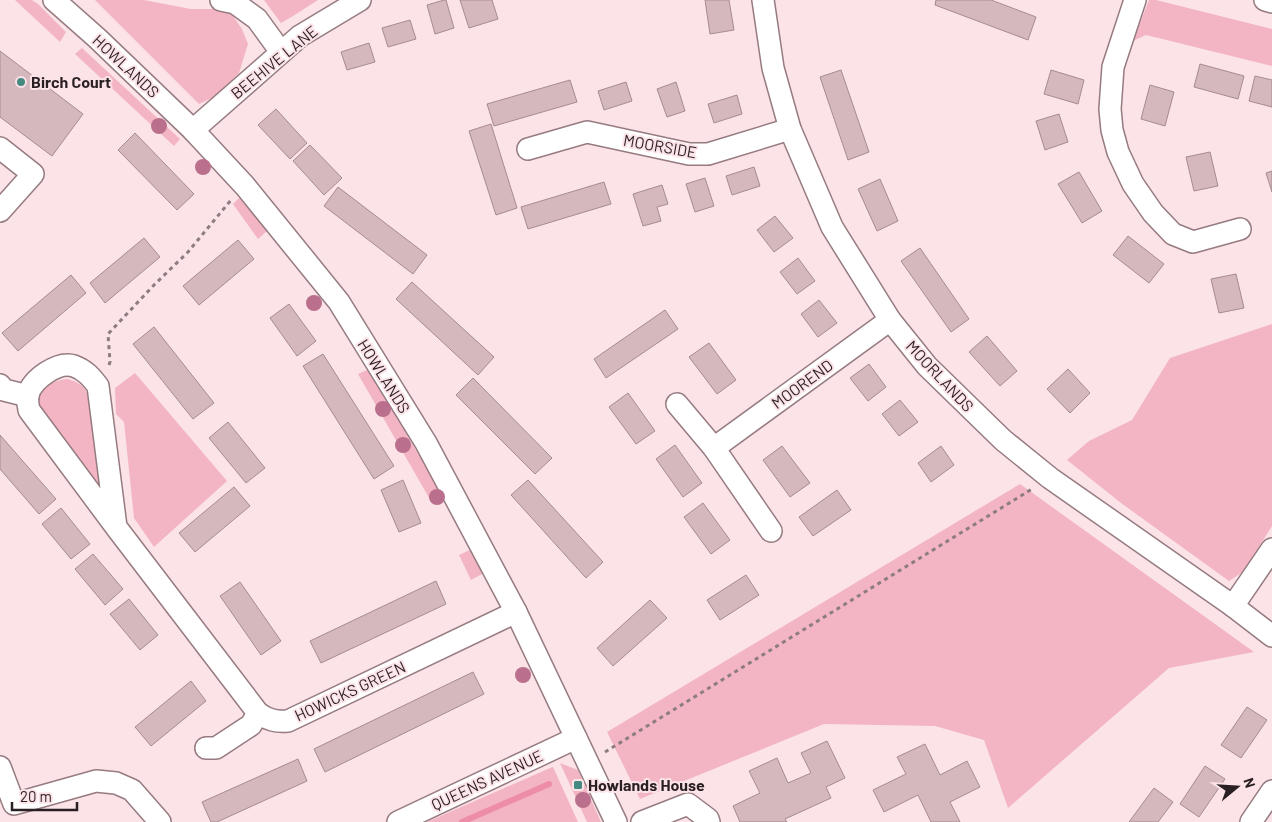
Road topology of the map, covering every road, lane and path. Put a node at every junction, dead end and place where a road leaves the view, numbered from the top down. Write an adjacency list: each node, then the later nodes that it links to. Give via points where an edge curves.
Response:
1 (54, 0): 10 (street, HOWLANDS)
2 (221, 0): 8 (street, via 235,3 257,19)
3 (360, 0): 8 (street, BEEHIVE LANE, via 300,36)
4 (763, 0): 9 (street, MOORLANDS, via 773,68)
5 (1135, 0): 15 (street, via 1113,67 1110,109 1118,152 1152,214 1173,234 1193,242)
6 (1265, 0): 7 (street)
7 (1272, 2)
8 (282, 52): 10 (street, BEEHIVE LANE)
9 (790, 129): 12 (street, MOORSIDE, via 708,154 689,154 587,132); 16 (street, MOORLANDS, via 832,227)
10 (193, 130): 13 (street, HOWLANDS)
11 (0, 148): 14 (street, via 33,174)
12 (528, 149)
13 (245, 186): 18 (path, via 188,252 108,334 110,362); 27 (street, HOWLANDS, via 338,302 426,443)
14 (0, 211)
15 (1240, 229)
16 (890, 320): 21 (street, MOOREND); 22 (street, MOORLANDS, via 927,366 1003,440)
17 (0, 385): 19 (street, via 4,390)
18 (98, 386): 19 (street, via 87,373 73,366 60,366 33,384); 23 (street)
19 (28, 396): 23 (street, via 29,410)
20 (677, 404): 21 (street)
21 (714, 448): 24 (street)
22 (1050, 478): 26 (street, MOORLANDS); 32 (path)
23 (116, 527): 29 (street)
24 (771, 531)
25 (1272, 549): 26 (street)
26 (1233, 606): 28 (street, MOORLANDS)
27 (516, 612): 29 (street, HOWICKS GREEN, via 288,721 277,722); 30 (street, HOWLANDS)
28 (1272, 636)
29 (258, 713): 31 (street, via 244,730 216,748)
30 (576, 738): 32 (street, HOWLANDS); 37 (street, QUEENS AVENUE)
31 (206, 748)
32 (588, 762): 38 (street, HOWLANDS)
33 (0, 767): 35 (street)
34 (1272, 791): 41 (street)
35 (7, 806): 36 (street, via 96,781 116,783 132,790)
36 (160, 822)
37 (398, 822)
38 (616, 822)
39 (642, 822): 40 (street, via 688,804)
40 (709, 822)
41 (1251, 822)

